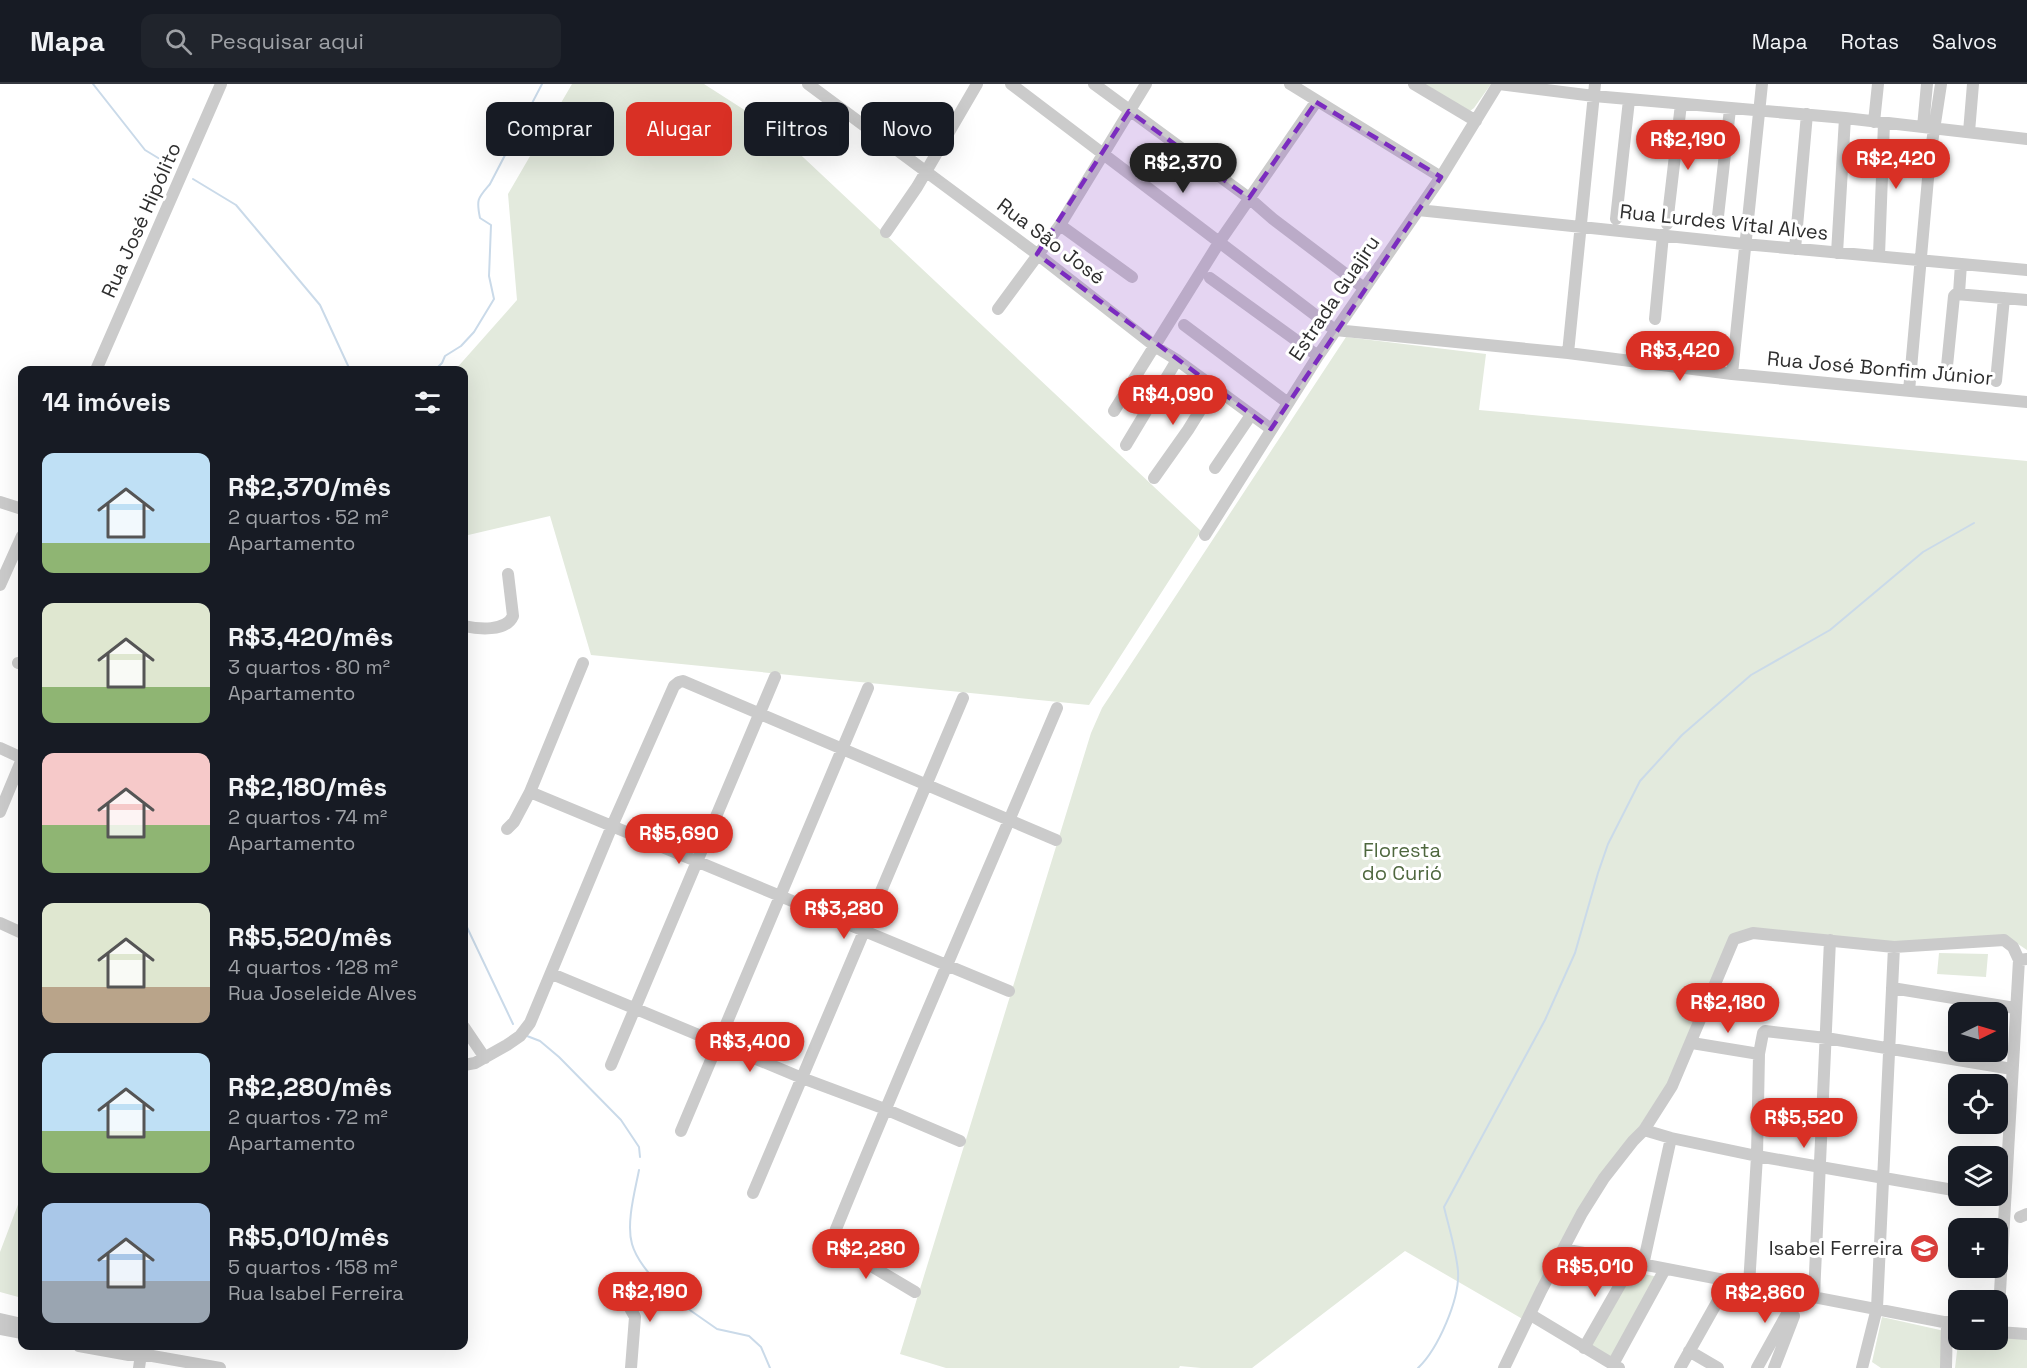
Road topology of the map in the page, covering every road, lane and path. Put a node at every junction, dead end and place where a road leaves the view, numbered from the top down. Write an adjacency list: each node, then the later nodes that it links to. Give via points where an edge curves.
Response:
1 (221, 84): 64 (street, Rua José Hipólito)
2 (808, 84): 31 (street, Rua São José)
3 (977, 84): 31 (street)
4 (1011, 84): 30 (street)
5 (1094, 84): 20 (street)
6 (1146, 84): 20 (street)
7 (1290, 84): 17 (street)
8 (1414, 84): 24 (street)
9 (1498, 84): 15 (street); 24 (street, Estrada Guajiru)
10 (1762, 84): 21 (street)
11 (1878, 84): 25 (street)
12 (1927, 84): 26 (street)
13 (1941, 84): 27 (street)
14 (1973, 84): 28 (street)
15 (1595, 90): 16 (street); 38 (street)
16 (1629, 99): 18 (street); 35 (street)
17 (1316, 102): 32 (street); 33 (street)
18 (1681, 105): 19 (street); 39 (street)
19 (1730, 109): 21 (street); 37 (street)
20 (1129, 111): 30 (street); 33 (street)
21 (1760, 111): 22 (street); 42 (street)
22 (1807, 114): 23 (street); 43 (street)
23 (1845, 118): 25 (street); 44 (street)
24 (1476, 122): 32 (street, Estrada Guajiru)
25 (1879, 122): 26 (street); 46 (street)
26 (1923, 127): 27 (street)
27 (1936, 128): 28 (street); 47 (street)
28 (1969, 132): 29 (street)
29 (2027, 139)
30 (1104, 154): 36 (street); 41 (street)
31 (925, 172): 40 (street); 45 (street, Rua São José)
32 (1441, 177): 34 (street, Estrada Guajiru)
33 (1249, 198): 41 (street); 52 (street)
34 (1418, 210): 38 (street, Rua Lurdes Vítal Alves); 52 (street, Estrada Guajiru)
35 (1616, 219)
36 (1060, 225): 45 (street); 50 (street)
37 (1718, 225)
38 (1580, 226): 39 (street, Rua Lurdes Vítal Alves); 61 (street)
39 (1665, 229): 42 (street, Rua Lurdes Vítal Alves); 57 (street)
40 (886, 232)
41 (1220, 241): 59 (street); 60 (street)
42 (1744, 244): 43 (street, Rua Lurdes Vítal Alves); 65 (street)
43 (1795, 249): 44 (street, Rua Lurdes Vítal Alves)
44 (1836, 253): 46 (street, Rua Lurdes Vítal Alves)
45 (1037, 254): 56 (street); 60 (street, Rua São José)
46 (1879, 255): 47 (street, Rua Lurdes Vítal Alves)
47 (1921, 261): 48 (street, Rua Lurdes Vítal Alves); 69 (street)
48 (1961, 264): 49 (street, Rua Lurdes Vítal Alves); 53 (street)
49 (2027, 270)
50 (1132, 277)
51 (1210, 278): 62 (street)
52 (1364, 288): 59 (street, Estrada Guajiru)
53 (1959, 293): 54 (street); 66 (street, via 1954,296)
54 (2004, 298): 55 (street); 67 (street)
55 (2027, 300)
56 (998, 309)
57 (1655, 320)
58 (1184, 325): 71 (street)
59 (1335, 330): 61 (street, Rua José Bonfim Júnior); 62 (street, Estrada Guajiru)
60 (1156, 347): 63 (street, Rua São José); 72 (street)
61 (1568, 353): 65 (street, Rua José Bonfim Júnior)
62 (1318, 356): 71 (street, Estrada Guajiru)
63 (1177, 360): 68 (street, Rua São José); 75 (street)
64 (98, 366)
65 (1732, 374): 69 (street, Rua José Bonfim Júnior)
66 (1946, 376)
67 (1996, 381)
68 (1214, 388): 73 (street, Rua São José); 77 (street)
69 (1909, 391): 70 (street, Rua José Bonfim Júnior)
70 (2027, 402)
71 (1288, 403): 74 (street, Estrada Guajiru)
72 (1114, 411)
73 (1251, 415): 74 (street, Rua São José); 76 (street)
74 (1271, 429): 80 (street, Estrada Guajiru)
75 (1126, 445)
76 (1215, 468)
77 (1154, 478)
78 (0, 502): 79 (street)
79 (18, 508)
80 (1205, 535)
81 (18, 545): 83 (street)
82 (508, 574): 84 (street, via 512,620 490,628)
83 (0, 585)
84 (468, 626)
85 (583, 663): 96 (street)
86 (775, 677): 90 (street)
87 (868, 688): 92 (street)
88 (963, 698): 95 (street)
89 (1057, 708): 98 (street)
90 (759, 714): 92 (street); 99 (street, via 683,681 677,683); 102 (street)
91 (0, 748): 93 (street)
92 (843, 750): 95 (street); 103 (street)
93 (18, 756)
94 (18, 768): 97 (street)
95 (926, 785): 98 (street); 105 (street)
96 (530, 792): 99 (street); 100 (street)
97 (0, 812)
98 (1010, 820): 101 (street); 110 (street)
99 (612, 826): 102 (street); 111 (street)
100 (507, 829)
101 (1056, 840)
102 (697, 861): 103 (street); 114 (street)
103 (781, 896): 105 (street); 118 (street)
104 (0, 923): 106 (street)
105 (864, 930): 110 (street); 126 (street)
106 (18, 931)
107 (1830, 940): 108 (street); 117 (street); 119 (street, via 1753,933 1738,937 1731,944)
108 (1894, 947): 109 (street, via 2004,940); 112 (street)
109 (2023, 960): 115 (street)
110 (948, 965): 113 (street); 127 (street)
111 (552, 974): 114 (street); 122 (street, via 527,1028)
112 (1893, 988): 115 (street); 120 (street)
113 (1009, 991)
114 (635, 1008): 118 (street); 124 (street)
115 (2015, 1008): 125 (street)
116 (468, 1033): 122 (street)
117 (1826, 1038): 120 (street); 121 (street, via 1765,1030); 134 (street)
118 (718, 1043): 126 (street); 129 (street)
119 (1692, 1043): 121 (street); 128 (street, via 1672,1086)
120 (1890, 1049): 125 (street); 135 (street)
121 (1759, 1054): 133 (street)
122 (485, 1058): 123 (street)
123 (468, 1064)
124 (611, 1065)
125 (2012, 1069): 132 (street)
126 (801, 1078): 127 (street); 137 (street)
127 (885, 1109): 131 (street); 146 (street, via 831,1242)
128 (1644, 1130): 130 (street); 139 (street, via 1604,1178)
129 (681, 1131)
130 (1671, 1138): 133 (street); 140 (street)
131 (960, 1141)
132 (2007, 1146)
133 (1757, 1156): 134 (street); 143 (street)
134 (1820, 1167): 135 (street); 147 (street)
135 (1883, 1179): 136 (street); 148 (street)
136 (1948, 1189)
137 (753, 1193)
138 (2004, 1206): 145 (street)
139 (1563, 1249): 140 (street); 149 (street)
140 (1638, 1264): 141 (street); 157 (street)
141 (1665, 1269): 142 (street); 164 (street)
142 (1729, 1281): 143 (street); 161 (street)
143 (1749, 1285): 147 (street)
144 (620, 1288): 167 (street, via 635,1317)
145 (2000, 1290)
146 (915, 1292)
147 (1805, 1295): 148 (street); 171 (street); 172 (street)
148 (1877, 1308): 151 (street); 173 (street)
149 (1530, 1315): 157 (street); 168 (street)
150 (0, 1319): 152 (street)
151 (1948, 1322)
152 (18, 1323)
153 (0, 1329): 154 (street)
154 (18, 1332)
155 (2008, 1333): 156 (street)
156 (2027, 1334)
157 (1584, 1348): 164 (street)
158 (108, 1350): 162 (street)
159 (134, 1350): 162 (street)
160 (1949, 1350): 174 (street)
161 (1689, 1351): 169 (street); 170 (street)
162 (141, 1354): 163 (street); 165 (street)
163 (186, 1365): 166 (street)
164 (1616, 1366)
165 (140, 1368)
166 (220, 1368)
167 (630, 1368)
168 (1504, 1368)
169 (1680, 1368)
170 (1718, 1368)
171 (1757, 1368)
172 (1774, 1368)
173 (1862, 1368)
174 (1946, 1368)

